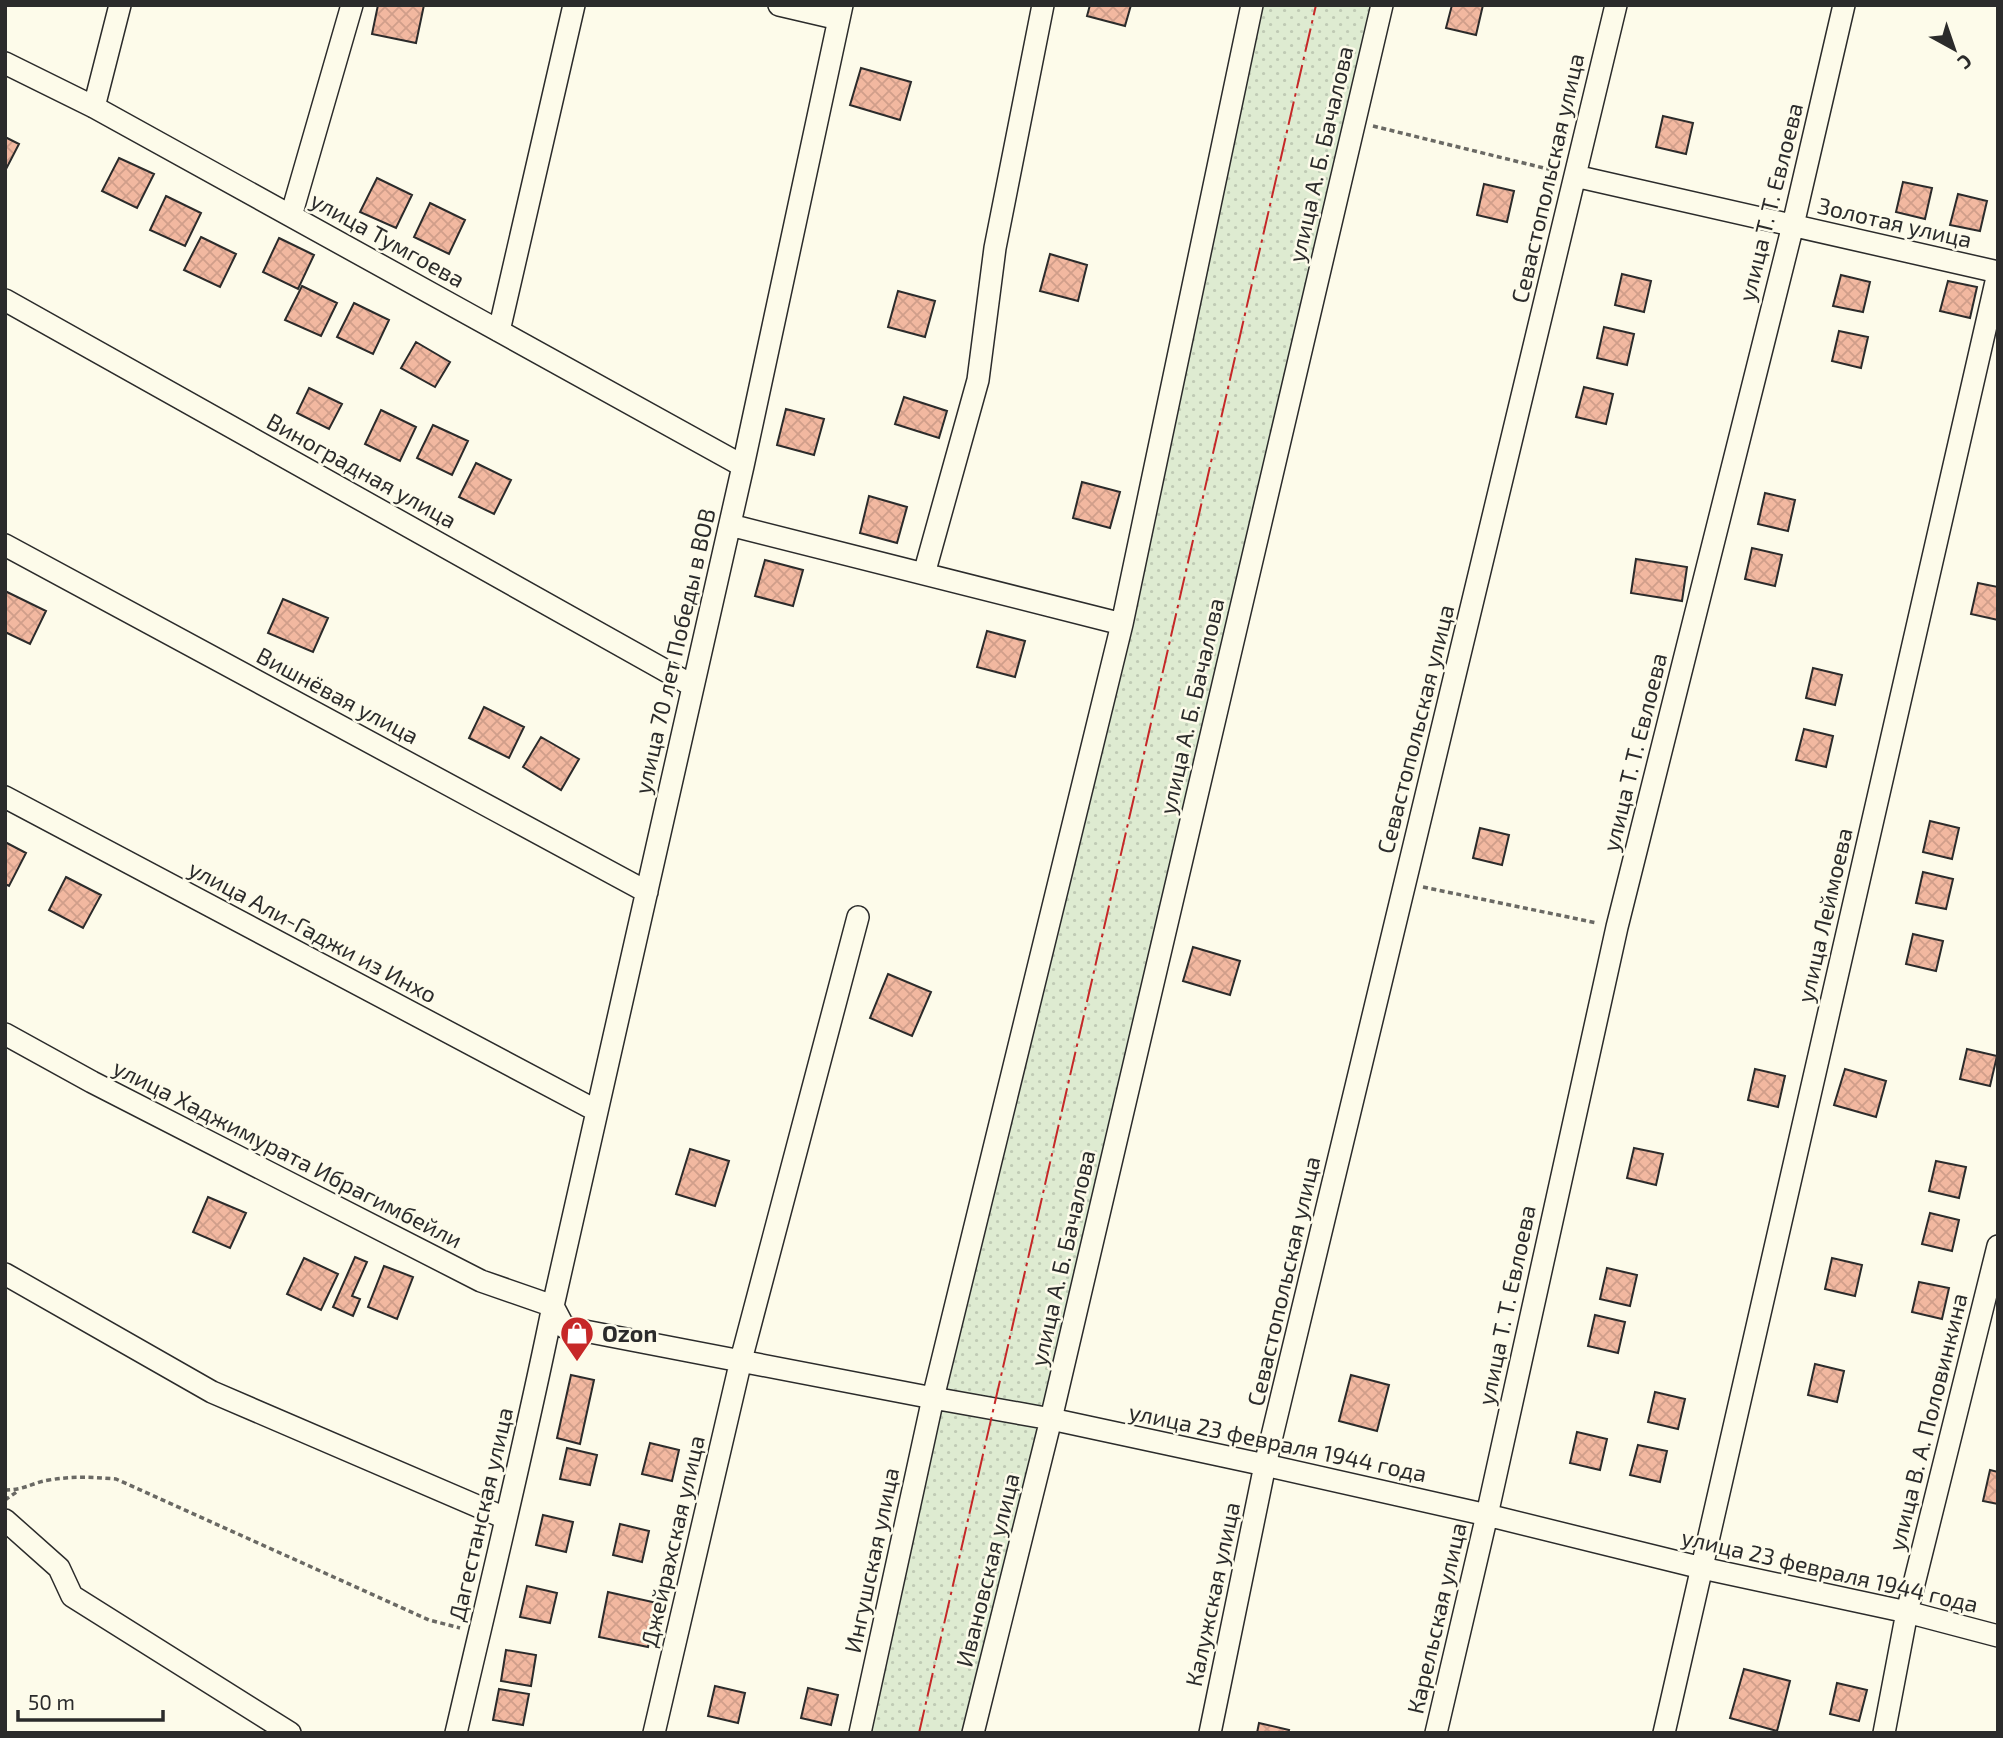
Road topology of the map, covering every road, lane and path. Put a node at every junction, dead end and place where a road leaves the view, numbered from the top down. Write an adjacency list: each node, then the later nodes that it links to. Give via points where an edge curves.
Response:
1 (120, 5): 12 (street)
2 (352, 5): 15 (street)
3 (574, 5): 19 (street)
4 (779, 5): 10 (street)
5 (1043, 5): 23 (street, via 995,248 978,380)
6 (1252, 5): 24 (street, Ингушская улица)
7 (1382, 5): 13 (street, улица А. Б. Бачалова)
8 (1616, 5): 14 (street, Севастопольская улица)
9 (1844, 5): 16 (street, улица Т. Т. Евлоева)
10 (841, 12): 20 (street, улица 70 лет Победы в ВОВ)
11 (5, 63): 12 (street, улица Тумгоева)
12 (94, 107): 15 (street, улица Тумгоева)
13 (1355, 122): 14 (path); 38 (street, улица А. Б. Бачалова)
14 (1575, 176): 16 (street, Золотая улица); 27 (street, Севастопольская улица)
15 (291, 216): 19 (street, улица Тумгоева)
16 (1793, 225): 17 (street, Золотая улица); 30 (street, улица Т. Т. Евлоева)
17 (1998, 273): 46 (street, улица Леймоева)
18 (5, 300): 25 (street, Виноградная улица)
19 (499, 331): 20 (street, улица Тумгоева)
20 (743, 466): 21 (street, улица 70 лет Победы в ВОВ)
21 (730, 525): 23 (street); 25 (street, улица 70 лет Победы в ВОВ)
22 (5, 545): 28 (street, Вишнёвая улица)
23 (924, 574): 24 (street)
24 (1122, 624): 37 (street, Ингушская улица)
25 (693, 686): 28 (street, улица 70 лет Победы в ВОВ)
26 (5, 797): 32 (street, улица Али-Гаджи из Инхо)
27 (1405, 884): 30 (path); 39 (street, Севастопольская улица)
28 (647, 891): 32 (street, улица 70 лет Победы в ВОВ)
29 (858, 917): 36 (street, Джейрахская улица)
30 (1617, 927): 43 (street, улица Т. Т. Евлоева)
31 (5, 1034): 35 (street, улица Хаджимурата Ибрагимбейли, via 481,1282)
32 (597, 1111): 35 (street, улица 70 лет Победы в ВОВ)
33 (1998, 1246): 47 (street, улица В. А. Половинкина)
34 (5, 1274): 44 (street, via 212,1392)
35 (553, 1306): 36 (street, улица 23 февраля 1944 года, via 564,1327); 44 (street, Дагестанская улица)
36 (741, 1360): 37 (street, улица 23 февраля 1944 года); 52 (street, Джейрахская улица)
37 (933, 1398): 38 (street, улица 23 февраля 1944 года); 53 (street, Ингушская улица)
38 (1051, 1419): 39 (street, улица 23 февраля 1944 года); 54 (street, Ивановская улица)
39 (1265, 1465): 43 (street, улица 23 февраля 1944 года); 55 (street, Калужская улица)
40 (5, 1490): 41 (path)
41 (20, 1490): 42 (path); 48 (path, via 45,1480 80,1475 116,1479 429,1620)
42 (5, 1500)
43 (1487, 1515): 46 (street, улица 23 февраля 1944 года); 56 (street, Карельская улица)
44 (505, 1518): 48 (street, Дагестанская улица)
45 (5, 1520): 50 (street, via 59,1568 72,1596)
46 (1702, 1568): 47 (street, улица 23 февраля 1944 года); 57 (street, улица Леймоева)
47 (1907, 1612): 49 (street, улица 23 февраля 1944 года); 58 (street, улица В. А. Половинкина)
48 (479, 1633): 51 (street, Дагестанская улица)
49 (1998, 1636)
50 (290, 1733)
51 (456, 1733)
52 (654, 1733)
53 (860, 1733)
54 (973, 1733)
55 (1210, 1733)
56 (1436, 1733)
57 (1664, 1733)
58 (1884, 1733)

